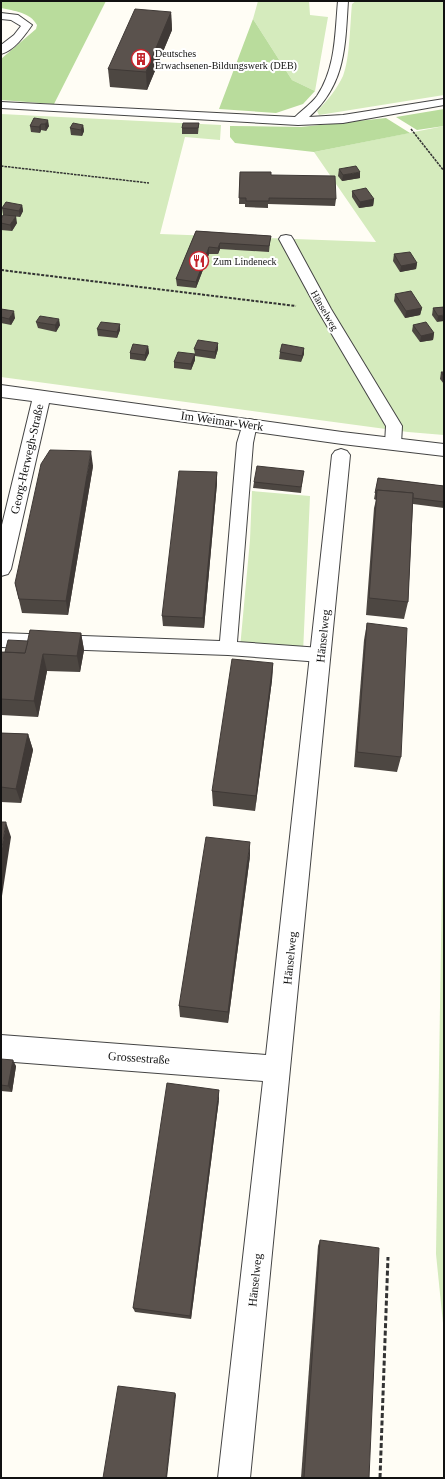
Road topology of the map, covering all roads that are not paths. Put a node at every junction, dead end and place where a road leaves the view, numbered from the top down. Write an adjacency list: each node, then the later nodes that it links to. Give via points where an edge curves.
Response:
1 (343, 1): 6 (lane, via 335,75 322,98)
2 (1, 16): 3 (lane, via 14,17 27,26)
3 (1, 51)
4 (444, 102): 6 (lane, via 343,119)
5 (1, 104): 6 (lane, via 210,118)
6 (298, 121)
7 (286, 239): 11 (lane, Hänselweg, via 324,309 394,426)
8 (1, 391): 9 (street, Im Weimar-Werk)
9 (42, 396): 10 (street, Im Weimar-Werk); 14 (street, Georg-Herwegh-Straße)
10 (249, 424): 12 (street, Im Weimar-Werk); 16 (lane, via 245,443)
11 (393, 444): 12 (street, Im Weimar-Werk); 13 (street, Im Weimar-Werk)
12 (341, 447): 17 (street, Hänselweg)
13 (444, 450)
14 (1, 569)
15 (1, 640): 16 (lane)
16 (228, 648): 17 (lane)
17 (321, 655): 19 (street, Hänselweg)
18 (1, 1048): 19 (street, Grossestraße)
19 (277, 1069): 20 (street, Hänselweg)
20 (234, 1478)

